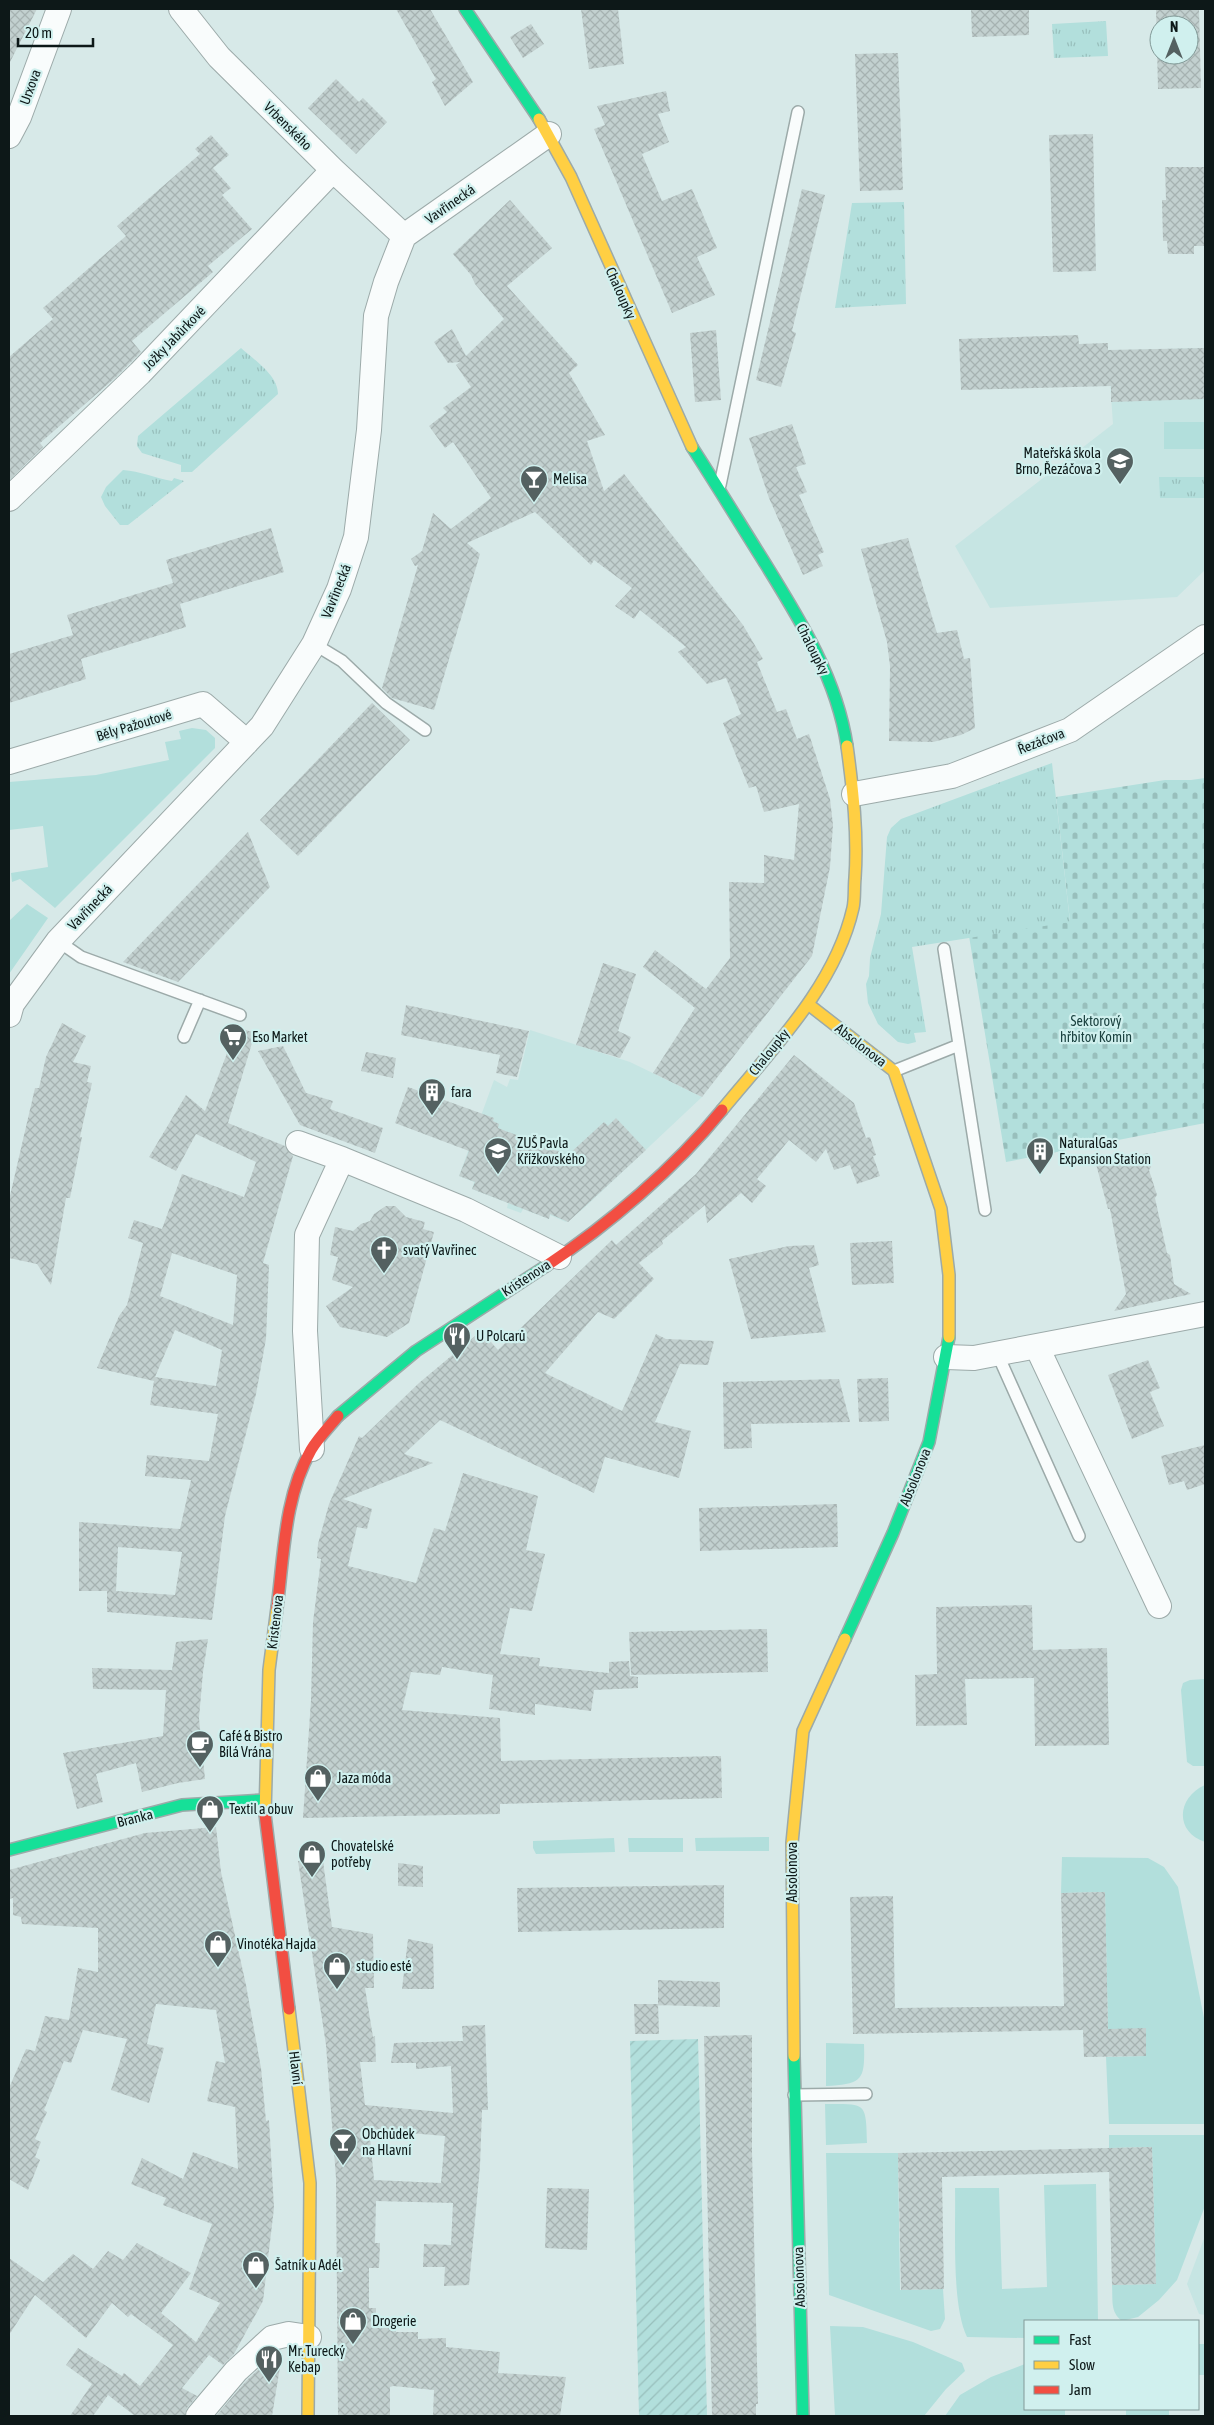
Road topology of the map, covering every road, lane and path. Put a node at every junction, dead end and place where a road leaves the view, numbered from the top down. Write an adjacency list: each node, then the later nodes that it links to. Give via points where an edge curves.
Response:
1 (59, 9): 6 (street, Urxova)
2 (181, 9): 7 (street, Vrbenského, via 219,58)
3 (465, 9): 5 (street, Chaloupky)
4 (798, 112): 9 (lane)
5 (548, 134): 8 (street, Vavřinecká); 9 (street, Chaloupky, via 571,177 688,438)
6 (9, 136)
7 (333, 170): 8 (street, Vrbenského); 10 (street, Jožky Jabůrkové, via 140,373)
8 (404, 236): 12 (street, Vavřinecká, via 376,316 367,446 356,537 339,589)
9 (719, 489): 16 (street, Chaloupky, via 824,667 844,725)
10 (9, 499)
11 (1205, 637): 16 (street, Řezáčova, via 1070,730 952,776)
12 (314, 644): 13 (lane, via 342,661 386,703); 14 (street, Vavřinecká, via 262,726)
13 (425, 730)
14 (247, 742): 15 (street, Běly Pažoutové, via 203,704); 17 (street, Vavřinecká)
15 (9, 762)
16 (854, 794): 20 (street, Chaloupky, via 857,853 853,908 838,951)
17 (58, 941): 19 (lane, via 81,957); 21 (street, Vavřinecká)
18 (944, 949): 24 (lane)
19 (200, 1000): 22 (lane); 23 (lane)
20 (808, 1004): 25 (street, Absolonova); 29 (street, Chaloupky, via 695,1143 634,1198)
21 (10, 1008)
22 (240, 1015)
23 (184, 1038)
24 (959, 1045): 25 (lane); 28 (lane)
25 (894, 1070): 33 (street, Absolonova, via 941,1209 949,1275)
26 (298, 1143): 27 (street, Kristenova)
27 (342, 1159): 29 (street, Kristenova, via 466,1210); 34 (street, Kristenova, via 308,1235 305,1331)
28 (985, 1210)
29 (559, 1257): 34 (street, Kristenova, via 416,1351 342,1411)
30 (1205, 1314): 31 (street)
31 (1037, 1347): 32 (street); 36 (street)
32 (997, 1353): 33 (street, via 974,1358); 35 (lane)
33 (946, 1357): 40 (street, Absolonova, via 929,1442 893,1533 803,1730 792,1844)
34 (312, 1449): 37 (street, Kristenova, via 298,1478 282,1555 269,1670)
35 (1079, 1536)
36 (1159, 1606)
37 (264, 1800): 38 (street, Branka, via 182,1805); 41 (street, Hlavní, via 310,2183)
38 (9, 1850)
39 (866, 2094): 40 (lane)
40 (794, 2095): 44 (street, Absolonova)
41 (309, 2337): 42 (street, via 289,2334 272,2338 236,2370); 43 (street, Hlavní)
42 (198, 2416)
43 (308, 2416)
44 (803, 2416)

